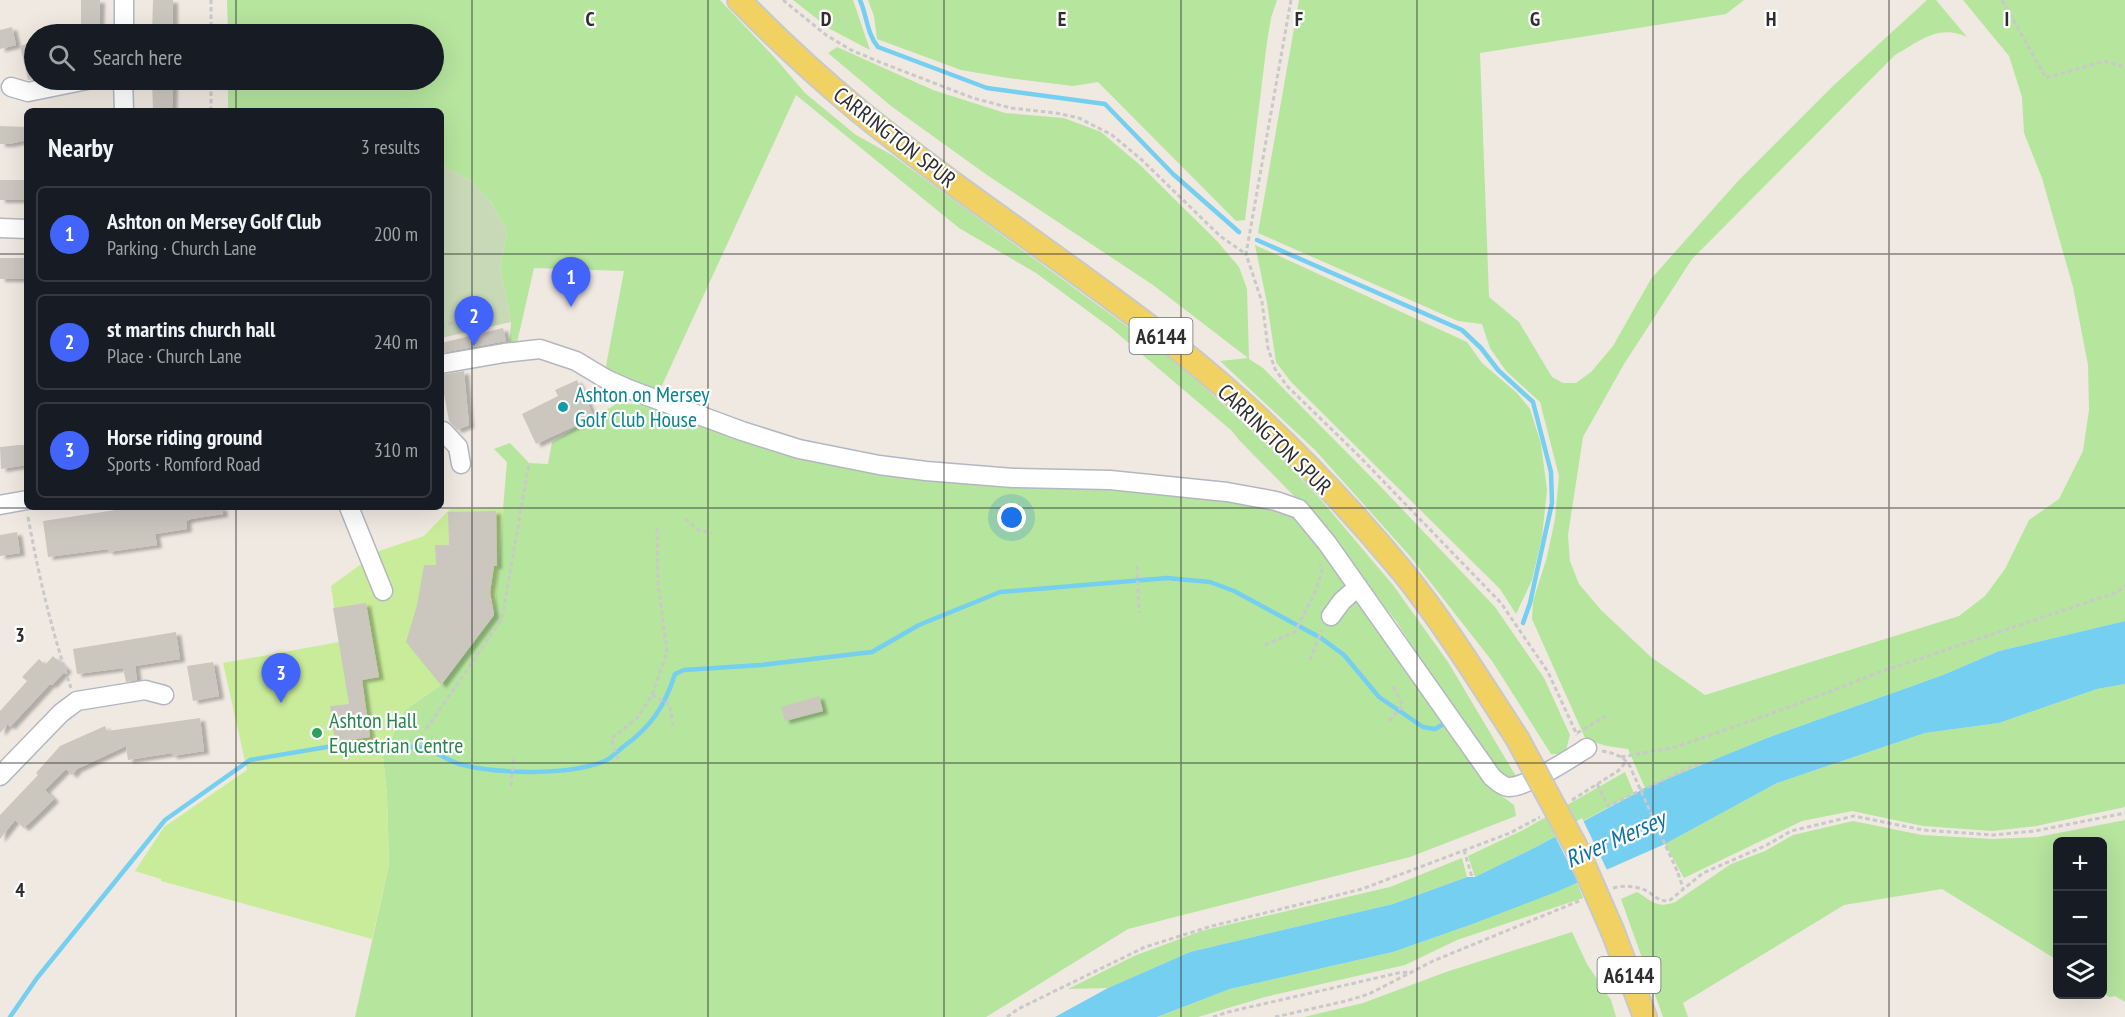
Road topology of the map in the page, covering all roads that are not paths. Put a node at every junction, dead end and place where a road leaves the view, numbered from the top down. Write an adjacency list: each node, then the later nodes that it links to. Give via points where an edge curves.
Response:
1 (124, 0): 3 (street)
2 (739, 0): 22 (main road, CARRINGTON SPUR / A6144, bridge, via 859,111 1176,348 1254,414 1326,486 1403,573 1517,738 1575,847)
3 (124, 24)
4 (11, 87): 5 (street, via 28,92)
5 (38, 90)
6 (123, 90): 7 (street)
7 (124, 108)
8 (0, 228): 9 (street)
9 (24, 229)
10 (444, 363): 16 (street, via 540,349 576,361 606,379 647,395 799,449 926,471 1121,481 1276,501 1299,509)
11 (444, 432): 12 (street, via 458,447)
12 (461, 464)
13 (24, 500): 14 (street)
14 (0, 506)
15 (350, 510): 17 (street)
16 (1358, 587): 18 (street); 20 (street, via 1487,772 1499,783 1509,787 1528,780)
17 (383, 591)
18 (1327, 623)
19 (164, 695): 21 (street, via 145,690 77,701)
20 (1582, 741)
21 (0, 776)
22 (1645, 1017)

